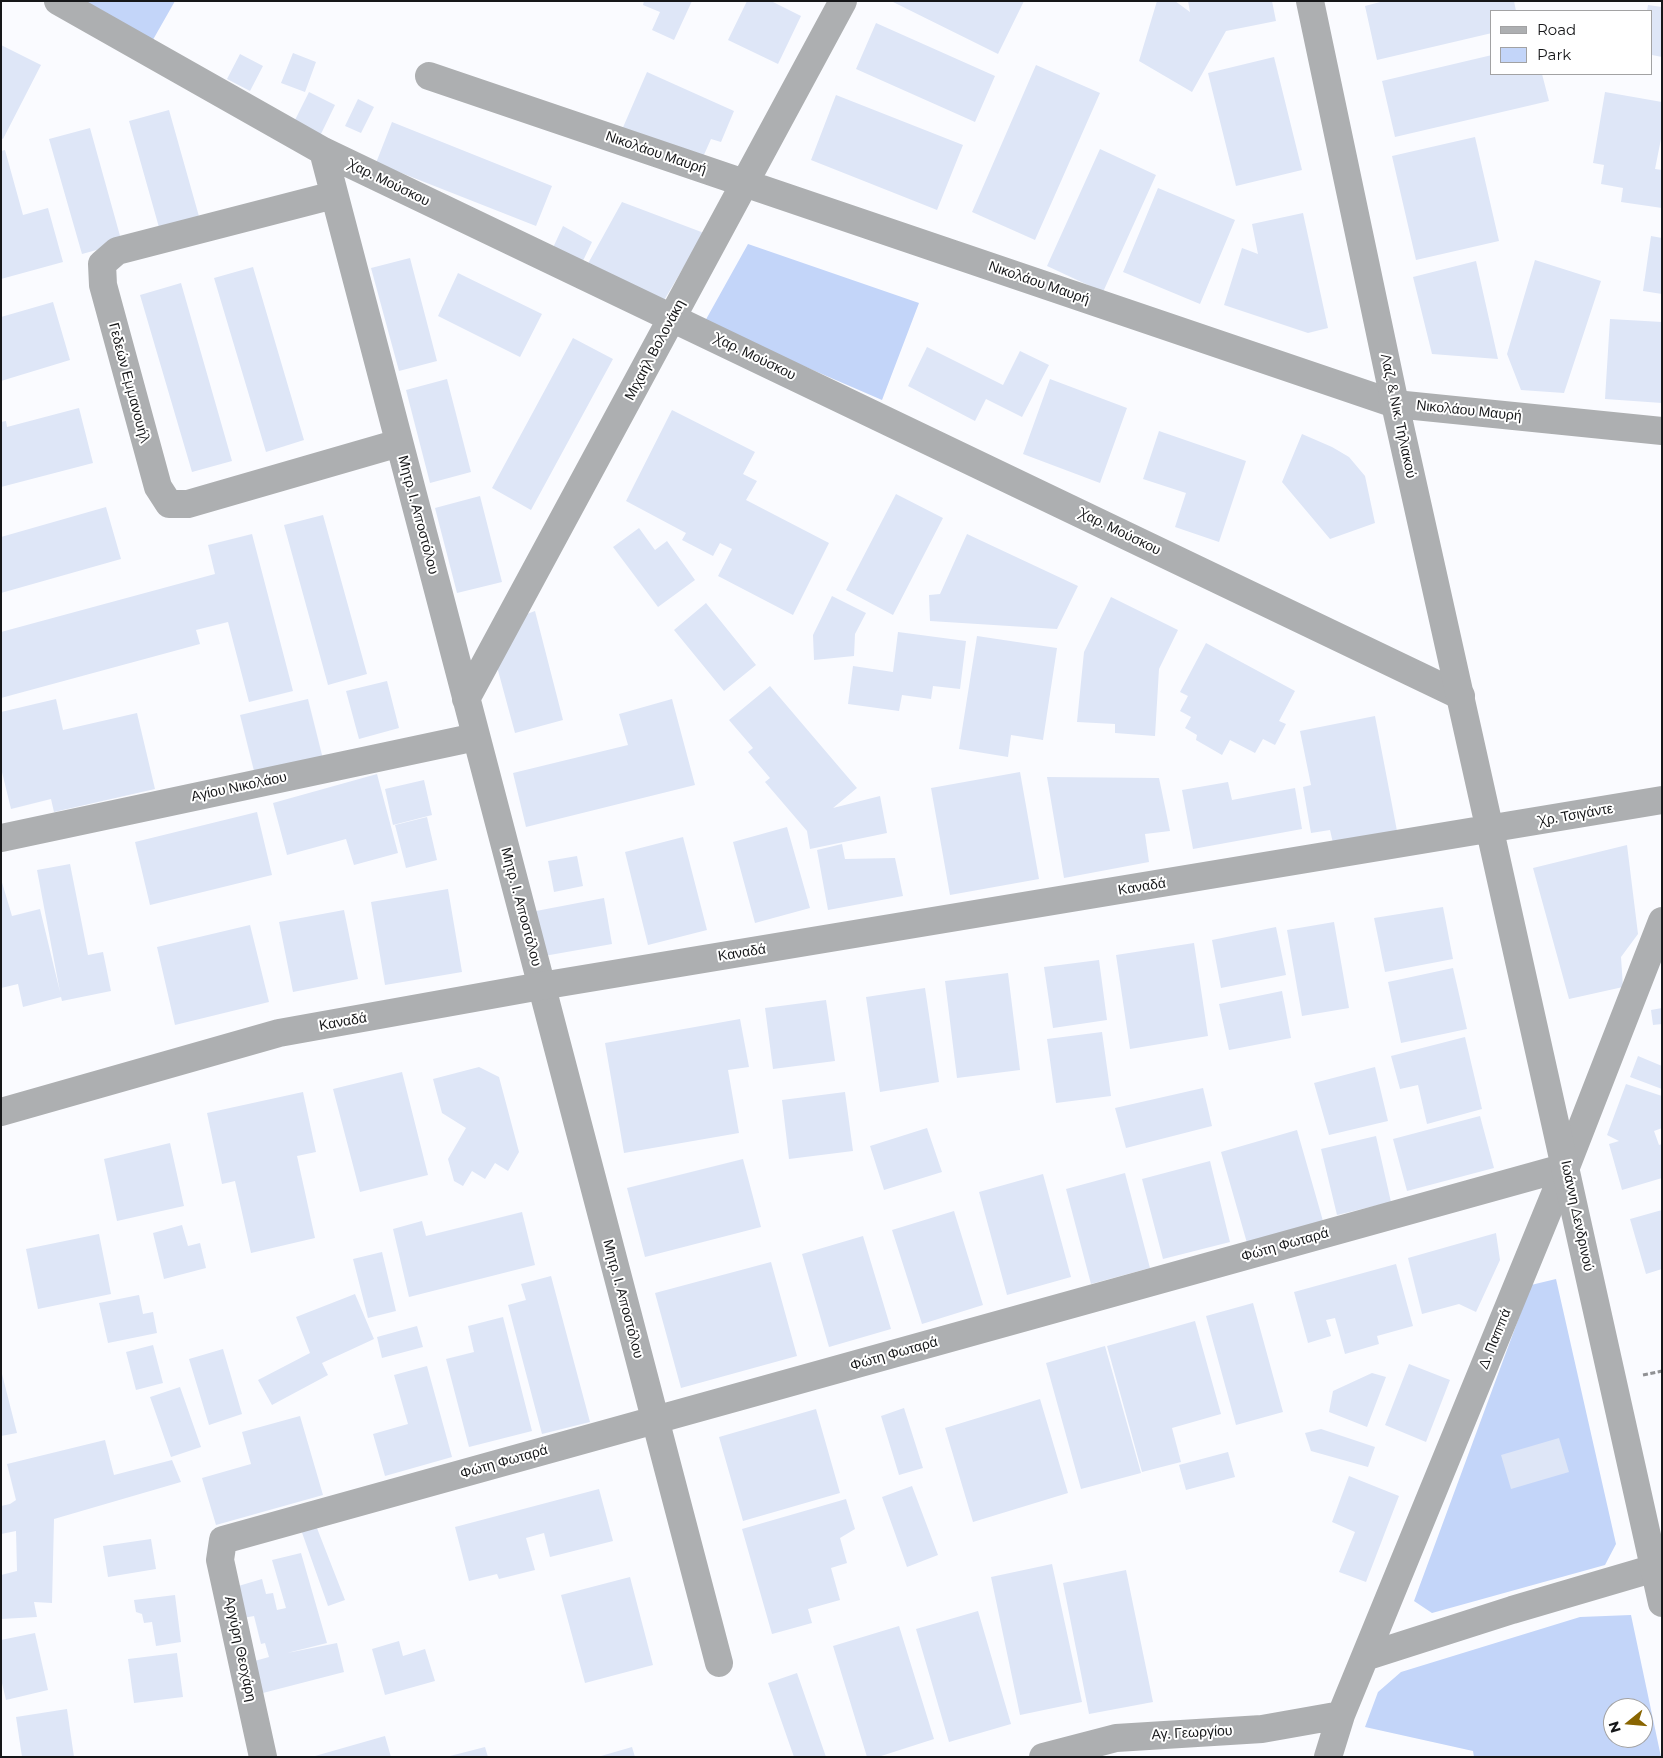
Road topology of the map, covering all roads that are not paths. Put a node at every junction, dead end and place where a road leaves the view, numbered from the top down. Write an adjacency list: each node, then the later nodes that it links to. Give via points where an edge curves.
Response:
1 (58, 1): 5 (street, Χαρ. Μούσκου)
2 (843, 1): 6 (street, Μιχαήλ Βολονάκη)
3 (1310, 1): 9 (street, Λαζ. & Νικ. Τηλιακού)
4 (429, 76): 6 (street, Νικολάου Μαυρή)
5 (323, 151): 7 (street, Μητρ. Ι. Αποστόλου); 8 (street, Χαρ. Μούσκου)
6 (744, 183): 8 (street, Μιχαήλ Βολονάκη); 9 (street, Νικολάου Μαυρή)
7 (334, 195): 11 (street, Μητρ. Ι. Αποστόλου); 11 (street, Γεδεών Εμμανουήλ, via 117,251 102,264 103,285 158,487 169,504 188,504)
8 (672, 318): 12 (street, Χαρ. Μούσκου); 13 (street, Μιχαήλ Βολονάκη)
9 (1395, 404): 10 (street, Νικολάου Μαυρή); 12 (street, Λαζ. & Νικ. Τηλιακού)
10 (1662, 430)
11 (399, 443): 13 (street, Μητρ. Ι. Αποστόλου)
12 (1460, 696): 16 (street, Λαζ. & Νικ. Τηλιακού)
13 (466, 699): 14 (street, Μητρ. Ι. Αποστόλου)
14 (476, 737): 17 (street, Αγίου Νικολάου); 19 (street, Μητρ. Ι. Αποστόλου)
15 (1662, 800): 16 (street, Χρ. Τσιγάντε)
16 (1491, 830): 19 (street, Καναδά); 21 (street, Ιωάννη Δενδρινού)
17 (1, 838)
18 (1662, 921): 21 (street, Δ. Παππά)
19 (541, 986): 20 (street, Καναδά, via 279,1033); 22 (street, Μητρ. Ι. Αποστόλου)
20 (1, 1112)
21 (1566, 1167): 22 (street, Φώτη Φωταρά); 24 (street, Ιωάννη Δενδρινού); 26 (street, Δ. Παππά)
22 (655, 1420): 23 (street, Φώτη Φωταρά); 27 (street, Μητρ. Ι. Αποστόλου)
23 (223, 1540): 29 (street, Αργύρη Θεοχάρη, via 220,1560)
24 (1658, 1568): 25 (street, Ιωάννη Δενδρινού); 26 (street)
25 (1662, 1603)
26 (1365, 1657): 28 (street, Δ. Παππά)
27 (719, 1663)
28 (1341, 1715): 30 (street, Αγ. Γεωργίου, via 1262,1729 1116,1738); 31 (street, Δ. Παππά)
29 (263, 1757)
30 (1043, 1757)
31 (1328, 1757)

